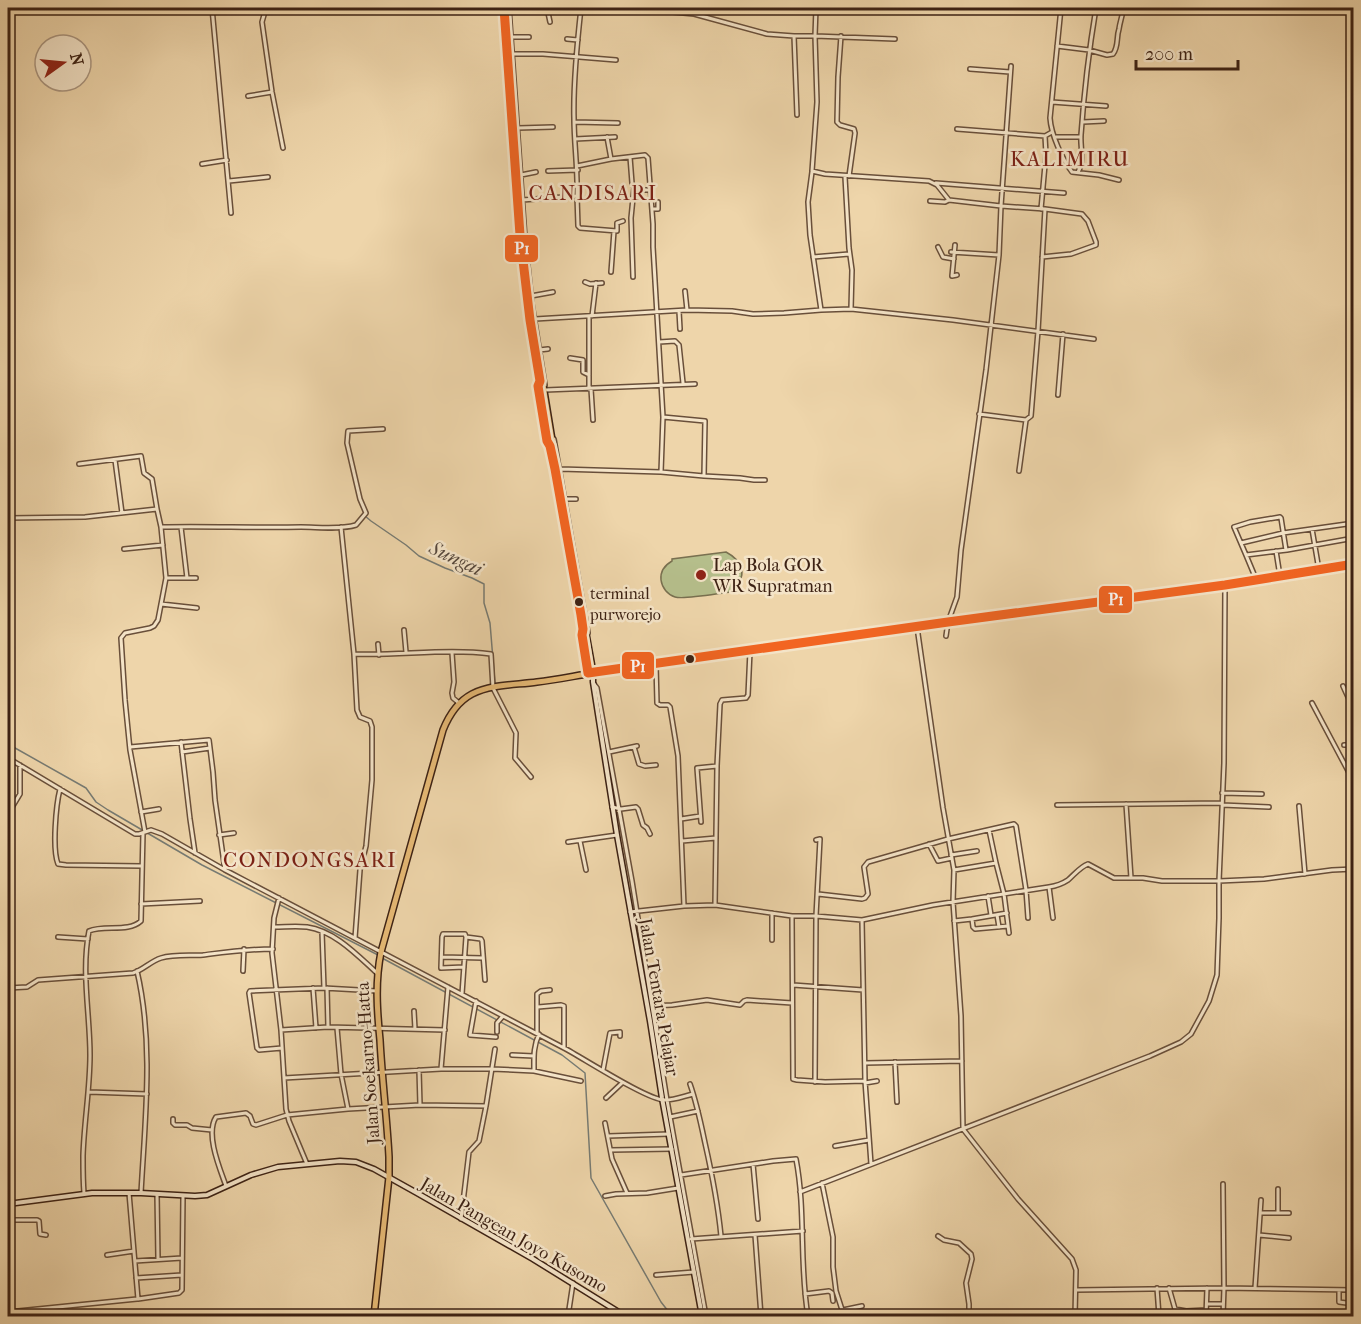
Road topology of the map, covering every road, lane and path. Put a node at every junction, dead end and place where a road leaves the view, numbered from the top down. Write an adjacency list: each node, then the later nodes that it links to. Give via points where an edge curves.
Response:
1 (212, 8): 53 (street)
2 (266, 8): 29 (street, via 262,22)
3 (504, 8): 16 (highway)
4 (509, 8): 16 (street)
5 (547, 8): 12 (street)
6 (581, 8): 20 (street)
7 (630, 8): 13 (street, via 694,14 767,34)
8 (816, 8): 14 (street)
9 (1061, 8): 21 (street)
10 (1096, 8): 22 (street)
11 (1123, 8): 22 (street, via 1116,51 1107,55)
12 (550, 22)
13 (794, 36): 14 (street); 34 (street)
14 (815, 36): 15 (street); 57 (street, via 818,102)
15 (841, 36): 19 (street); 61 (street, via 837,122 855,130)
16 (509, 37): 17 (street); 23 (highway)
17 (529, 37)
18 (567, 39): 20 (street)
19 (895, 39)
20 (578, 40): 24 (street)
21 (1057, 46): 22 (street); 31 (street)
22 (1089, 50): 32 (street)
23 (510, 54): 24 (street); 39 (highway)
24 (577, 56): 25 (street); 35 (street)
25 (616, 60)
26 (1011, 66): 28 (street)
27 (970, 69): 28 (street)
28 (1010, 72): 42 (street)
29 (272, 92): 30 (street); 50 (street)
30 (248, 96)
31 (1052, 102): 32 (street); 43 (street)
32 (1084, 105): 33 (street); 36 (street)
33 (1106, 106)
34 (797, 115)
35 (574, 122): 38 (street); 49 (street)
36 (1083, 122): 37 (street); 48 (street)
37 (1104, 122)
38 (618, 123)
39 (515, 127): 40 (street); 60 (highway)
40 (553, 127)
41 (957, 129): 42 (street)
42 (1006, 132): 44 (street); 67 (street)
43 (1052, 132): 44 (street); 47 (street)
44 (1045, 136): 69 (street)
45 (607, 137): 46 (street); 49 (street); 52 (street)
46 (615, 137)
47 (1055, 137): 48 (street); 59 (street, via 1071,171)
48 (1081, 137): 59 (street, via 1082,162)
49 (575, 139): 55 (street)
50 (282, 148)
51 (630, 157): 52 (street); 66 (street); 68 (street, via 647,155)
52 (611, 159): 55 (street)
53 (227, 160): 54 (street); 64 (street)
54 (202, 164)
55 (578, 168): 56 (street); 71 (street)
56 (548, 171)
57 (812, 171): 61 (street); 87 (street, via 808,202)
58 (536, 172): 60 (street)
59 (1078, 172): 63 (street)
60 (518, 176): 72 (highway)
61 (847, 176): 65 (street); 85 (street)
62 (268, 177): 64 (street)
63 (1119, 180)
64 (229, 181): 79 (street)
65 (934, 183): 67 (street); 73 (street)
66 (634, 188): 68 (street); 92 (street)
67 (1002, 188): 69 (street); 76 (street)
68 (651, 190): 77 (street)
69 (1042, 191): 70 (street); 78 (street)
70 (1064, 193)
71 (577, 196): 72 (street); 81 (street, via 579,227)
72 (520, 200): 98 (highway)
73 (949, 200): 74 (street); 76 (street)
74 (930, 201)
75 (658, 202): 77 (street, via 658,209)
76 (1001, 206): 78 (street); 86 (street)
77 (652, 209): 103 (street)
78 (1043, 209): 88 (street); 88 (street, via 1082,214 1096,245 1071,254)
79 (231, 213)
80 (623, 221): 81 (street, via 617,223)
81 (614, 231): 90 (street)
82 (955, 245): 84 (street)
83 (938, 247): 89 (street, via 943,257)
84 (953, 252): 86 (street); 89 (street)
85 (849, 254): 87 (street); 99 (street)
86 (999, 255): 106 (street)
87 (813, 257): 101 (street)
88 (1042, 257): 108 (street)
89 (954, 259): 91 (street, via 952,276)
90 (611, 272)
91 (957, 276)
92 (633, 277)
93 (585, 282): 94 (street)
94 (596, 283): 95 (street); 104 (street)
95 (602, 283)
96 (686, 291): 100 (street)
97 (553, 292): 98 (street)
98 (529, 296): 105 (highway)
99 (851, 309): 101 (street); 106 (street)
100 (687, 310): 101 (street, via 753,315); 102 (street)
101 (821, 310)
102 (679, 311): 103 (street); 107 (street)
103 (657, 312): 104 (street); 111 (street)
104 (591, 316): 105 (street); 115 (street)
105 (532, 320): 113 (highway)
106 (990, 325): 108 (street); 123 (street)
107 (680, 329)
108 (1038, 331): 109 (street); 126 (street, via 1031,416)
109 (1064, 334): 110 (street); 122 (street)
110 (1094, 339)
111 (659, 342): 117 (street, via 675,341 679,345); 119 (street)
112 (548, 349): 113 (street)
113 (537, 350): 116 (highway); 121 (street)
114 (570, 358): 115 (street, via 583,360 583,372)
115 (589, 375): 120 (street)
116 (540, 381): 121 (highway); 128 (highway, via 542,415)
117 (683, 383): 118 (street); 119 (street)
118 (695, 384)
119 (661, 385): 120 (street); 124 (street)
120 (590, 389): 121 (street); 125 (street)
121 (545, 390): 128 (highway); 131 (street)
122 (1058, 395)
123 (979, 414): 126 (street); 165 (street, via 957,597)
124 (663, 417): 133 (street); 134 (street, via 705,421)
125 (593, 420)
126 (1026, 420): 132 (street)
127 (383, 429): 144 (street, via 348,431 347,443 366,513 356,525)
128 (550, 446): 131 (highway)
129 (115, 460): 130 (street); 138 (street, via 141,456 144,473 152,479); 139 (street)
130 (79, 464)
131 (557, 469): 133 (street); 136 (highway)
132 (1019, 471)
133 (661, 472): 134 (street)
134 (705, 476): 135 (street)
135 (765, 480)
136 (562, 499): 137 (street); 167 (highway); 173 (street)
137 (576, 499)
138 (157, 509): 139 (street); 142 (street)
139 (122, 513): 140 (street)
140 (8, 518)
141 (1353, 523): 145 (street)
142 (161, 527): 143 (street); 149 (street)
143 (181, 527): 144 (street); 159 (street)
144 (341, 527): 175 (street)
145 (1312, 529): 146 (street); 150 (street)
146 (1283, 533): 148 (street); 148 (street, via 1280,517 1250,522 1234,527); 152 (street)
147 (1353, 538): 150 (street)
148 (1240, 543): 154 (street)
149 (163, 545): 151 (street); 158 (street)
150 (1315, 545): 152 (street); 156 (street)
151 (124, 549)
152 (1287, 550): 153 (street)
153 (1276, 551): 154 (street); 157 (street)
154 (1246, 555): 161 (street)
155 (1353, 564): 156 (main road)
156 (1319, 570): 157 (main road)
157 (1280, 576): 161 (main road)
158 (166, 578): 159 (street); 163 (street)
159 (187, 578): 160 (street)
160 (196, 578)
161 (1256, 579): 162 (main road)
162 (1225, 585): 165 (main road); 198 (street)
163 (161, 604): 164 (street); 187 (street, via 154,626 125,633 121,638)
164 (197, 608)
165 (948, 622): 166 (main road); 169 (street)
166 (917, 627): 171 (main road); 219 (street)
167 (583, 629): 173 (highway); 178 (highway)
168 (404, 630): 172 (street)
169 (946, 636)
170 (378, 644): 176 (street)
171 (750, 650): 177 (main road); 194 (street, via 748,695 722,700 720,704)
172 (406, 652): 174 (street); 176 (street)
173 (589, 652): 178 (highway)
174 (452, 653): 180 (street, via 491,654); 181 (street, via 452,693)
175 (354, 654): 176 (street); 268 (street, via 358,715 370,721 372,727 372,780)
176 (379, 655)
177 (656, 663): 178 (main road); 210 (street, via 657,703 669,706 676,739)
178 (590, 673): 180 (highway); 190 (main road, Jalan Tentara Pelajar)
179 (1343, 686): 183 (street)
180 (493, 688): 181 (highway, via 474,693); 195 (street, via 515,730 515,758)
181 (459, 703): 274 (highway, Jalan Soekarno-Hatta, via 443,730)
182 (1312, 703): 196 (street)
183 (1353, 710)
184 (181, 742): 187 (street); 188 (street, via 208,740); 189 (street)
185 (1344, 745): 186 (street)
186 (1353, 745)
187 (130, 747): 208 (street)
188 (210, 748): 189 (street); 217 (street)
189 (182, 752): 226 (street)
190 (607, 752): 193 (street, via 635,746 639,764); 204 (main road, Jalan Tentara Pelajar); 206 (street)
191 (8, 758): 192 (street)
192 (20, 765): 197 (street); 228 (street, via 20,794 11,809)
193 (656, 765)
194 (717, 766): 209 (street, via 697,768); 218 (street)
195 (531, 777)
196 (1353, 782)
197 (60, 789): 213 (street, via 135,834); 230 (street, via 58,864)
198 (1222, 793): 199 (street); 201 (street)
199 (1262, 795)
200 (1126, 804): 201 (street); 202 (street); 236 (street)
201 (1222, 804): 205 (street); 237 (street)
202 (1057, 805)
203 (1299, 806): 235 (street)
204 (612, 807): 206 (street); 216 (main road, Jalan Tentara Pelajar)
205 (1269, 807)
206 (618, 808): 215 (street, via 636,807); 249 (street)
207 (159, 809): 208 (street)
208 (141, 812): 213 (street)
209 (700, 816): 210 (street); 211 (street)
210 (681, 819): 222 (street)
211 (701, 822)
212 (989, 830): 219 (street); 229 (street); 239 (street, via 1016,825)
213 (144, 832): 226 (street, via 162,834); 230 (street)
214 (234, 833): 217 (street)
215 (650, 834)
216 (617, 835): 221 (street); 250 (main road, Jalan Tentara Pelajar)
217 (219, 836): 232 (street)
218 (716, 838): 222 (street); 247 (street)
219 (948, 839): 224 (street); 227 (street)
220 (816, 840): 240 (street, via 820,839)
221 (580, 841): 223 (street); 233 (street)
222 (682, 841): 248 (street)
223 (568, 842)
224 (929, 844): 227 (street, via 938,861); 240 (street, via 866,864 865,898)
225 (977, 851): 227 (street)
226 (195, 853): 232 (street)
227 (951, 857): 234 (street)
228 (9, 858)
229 (996, 863): 234 (street); 241 (street)
230 (142, 866): 246 (street)
231 (1353, 869): 235 (street)
232 (225, 870): 243 (street)
233 (586, 870)
234 (954, 870): 245 (street)
235 (1305, 874): 237 (street)
236 (1131, 878): 237 (street); 238 (street, via 1114,878 1088,864 1059,885)
237 (1219, 881): 349 (street, via 1217,975 1191,1034 1150,1056)
238 (1048, 887): 239 (street); 258 (street)
239 (1026, 890): 241 (street); 257 (street)
240 (818, 894): 255 (street)
241 (1005, 894): 242 (street); 251 (street)
242 (988, 896): 245 (street); 256 (street)
243 (279, 898): 263 (street); 268 (street)
244 (200, 901): 246 (street)
245 (953, 902): 260 (street); 261 (street)
246 (141, 904): 270 (street, via 139,924 95,929 89,931)
247 (715, 905): 248 (street); 252 (street)
248 (684, 906): 249 (street)
249 (637, 911): 250 (street); 297 (street)
250 (630, 912): 297 (main road, Jalan Tentara Pelajar)
251 (1007, 913): 253 (street); 262 (street)
252 (772, 914): 254 (street); 271 (street)
253 (998, 915): 256 (street); 264 (street)
254 (792, 916): 255 (street); 284 (street)
255 (816, 916): 260 (street); 286 (street)
256 (991, 916): 259 (street)
257 (1028, 918)
258 (1053, 918)
259 (972, 919): 261 (street); 264 (street, via 974,929)
260 (862, 920): 292 (street)
261 (954, 921): 317 (street)
262 (1008, 926): 264 (street); 266 (street)
263 (274, 927): 265 (street, via 308,927); 272 (street)
264 (999, 927)
265 (322, 932): 281 (street, via 345,945); 289 (street)
266 (1009, 933)
267 (58, 936): 270 (street)
268 (355, 938): 274 (street)
269 (466, 938): 275 (street, via 465,934 442,934); 276 (street); 277 (street, via 481,939)
270 (87, 939): 282 (street)
271 (772, 940)
272 (273, 949): 273 (street); 290 (street)
273 (244, 950): 279 (street, via 165,957); 280 (street)
274 (381, 955): 281 (highway, Jalan Soekarno-Hatta); 285 (street)
275 (441, 957): 276 (street); 278 (street, via 441,969)
276 (464, 958): 277 (street); 278 (street)
277 (483, 958): 283 (street)
278 (464, 968): 294 (street)
279 (138, 971): 282 (street); 335 (street, via 145,1016)
280 (243, 971)
281 (378, 973): 293 (highway, Jalan Soekarno-Hatta)
282 (86, 977): 287 (street, via 38,980 27,987); 334 (street)
283 (485, 980)
284 (792, 986): 286 (street); 296 (street)
285 (448, 987): 294 (street); 307 (street)
286 (816, 987): 292 (street); 330 (street)
287 (8, 988)
288 (313, 988): 289 (street); 290 (street); 301 (street)
289 (326, 988): 293 (street); 302 (street)
290 (277, 990): 306 (street); 312 (street, via 249,993 257,1049)
291 (550, 990): 298 (street, via 538,992)
292 (863, 990): 319 (street)
293 (376, 991): 304 (highway, Jalan Soekarno-Hatta)
294 (462, 994): 295 (street)
295 (476, 1001): 300 (street); 311 (street, via 470,1035)
296 (792, 1003): 297 (street, via 747,1000 740,1005 707,1000); 330 (street, via 793,1079)
297 (650, 1006): 338 (main road, Jalan Tentara Pelajar)
298 (538, 1007): 309 (street); 313 (street, via 564,1006)
299 (414, 1011): 305 (street)
300 (502, 1019): 308 (street); 309 (street)
301 (316, 1028): 302 (street); 306 (street)
302 (328, 1028): 303 (street)
303 (337, 1028): 304 (street); 326 (street)
304 (379, 1028): 305 (street); 325 (highway, Jalan Soekarno-Hatta)
305 (414, 1029): 307 (street)
306 (281, 1030): 312 (street)
307 (445, 1030): 320 (street)
308 (496, 1032)
309 (538, 1034): 313 (street); 316 (street)
310 (621, 1036): 323 (street, via 620,1032 610,1033)
311 (496, 1037)
312 (282, 1048): 327 (street)
313 (564, 1048): 323 (street)
314 (495, 1049): 321 (street)
315 (512, 1054): 316 (street)
316 (534, 1056): 324 (street)
317 (962, 1061): 318 (street); 349 (street)
318 (895, 1062): 319 (street); 339 (street)
319 (864, 1063): 331 (street)
320 (441, 1069): 321 (street); 322 (street)
321 (492, 1069): 324 (street); 341 (street)
322 (419, 1070): 325 (street); 340 (street)
323 (603, 1070): 329 (street)
324 (534, 1071): 328 (street)
325 (382, 1073): 326 (street); 342 (highway, Jalan Soekarno-Hatta)
326 (341, 1074): 327 (street); 343 (street)
327 (284, 1078): 345 (street)
328 (581, 1081)
329 (623, 1082): 337 (street); 338 (street)
330 (815, 1082): 331 (street)
331 (865, 1082): 332 (street); 353 (street)
332 (877, 1082)
333 (690, 1084): 336 (street)
334 (88, 1092): 335 (street); 369 (street)
335 (147, 1094): 371 (street)
336 (693, 1094): 338 (street); 344 (street)
337 (606, 1098)
338 (665, 1100): 346 (street); 351 (main road, Jalan Tentara Pelajar)
339 (897, 1102)
340 (420, 1105): 341 (street); 342 (street)
341 (486, 1106): 381 (street, via 479,1141 469,1152)
342 (385, 1107): 343 (street); 362 (highway, Jalan Soekarno-Hatta)
343 (348, 1109): 345 (street)
344 (698, 1111): 346 (street); 360 (street)
345 (287, 1115): 350 (street, via 256,1125 246,1113 216,1117); 357 (street)
346 (670, 1117): 361 (street)
347 (173, 1119): 350 (street, via 175,1125)
348 (605, 1123): 352 (street)
349 (963, 1129): 359 (street); 407 (street, via 1072,1259)
350 (212, 1130): 365 (street)
351 (669, 1134): 352 (street); 355 (main road, Jalan Tentara Pelajar)
352 (608, 1136): 356 (street)
353 (869, 1140): 354 (street); 359 (street)
354 (835, 1146)
355 (672, 1149): 356 (street); 361 (main road, Jalan Tentara Pelajar)
356 (610, 1150): 372 (street)
357 (307, 1164): 362 (main road, Jalan Pangean Joyo Kusomo, via 356,1162); 365 (main road, Jalan Pangean Joyo Kusomo, via 278,1167)
358 (753, 1164): 360 (street); 368 (street, via 796,1159); 383 (street)
359 (871, 1164): 363 (street)
360 (711, 1171): 361 (street); 388 (street)
361 (678, 1175): 366 (main road, Jalan Tentara Pelajar); 390 (street)
362 (389, 1177): 381 (main road, Jalan Pangean Joyo Kusomo); 420 (highway, Jalan Soekarno-Hatta)
363 (822, 1183): 368 (street); 417 (street, via 833,1237 836,1291)
364 (1222, 1184): 405 (street)
365 (226, 1186): 374 (main road, Jalan Pangean Joyo Kusomo, via 207,1195)
366 (678, 1188): 372 (street); 390 (main road, Jalan Tentara Pelajar)
367 (1278, 1190): 379 (street)
368 (800, 1192): 384 (street)
369 (84, 1193): 370 (main road, Jalan Pangean Joyo Kusomo); 377 (main road, Jalan Pangean Joyo Kusomo)
370 (129, 1193): 371 (main road, Jalan Pangean Joyo Kusomo); 392 (street)
371 (141, 1193): 373 (main road, Jalan Pangean Joyo Kusomo)
372 (627, 1193): 375 (street)
373 (157, 1194): 374 (main road, Jalan Pangean Joyo Kusomo); 395 (street)
374 (183, 1196): 394 (street)
375 (605, 1196)
376 (1261, 1200): 378 (street)
377 (8, 1204)
378 (1261, 1213): 379 (street); 387 (street)
379 (1278, 1213): 380 (street)
380 (1289, 1213)
381 (461, 1219): 401 (main road, Jalan Pangean Joyo Kusomo)
382 (8, 1220): 385 (street, via 37,1220 40,1234)
383 (758, 1220)
384 (803, 1231): 386 (street); 410 (street)
385 (46, 1235)
386 (755, 1235): 388 (street); 424 (street)
387 (1259, 1235): 391 (street); 406 (street)
388 (721, 1236): 390 (street)
389 (938, 1236): 427 (street, via 959,1243 971,1254 966,1283)
390 (690, 1239): 397 (main road, Jalan Tentara Pelajar); 423 (street)
391 (1289, 1239)
392 (134, 1251): 393 (street); 396 (street)
393 (107, 1255)
394 (182, 1258): 395 (street); 398 (street)
395 (158, 1259): 396 (street)
396 (135, 1262): 400 (street)
397 (694, 1272): 399 (street); 423 (main road, Jalan Tentara Pelajar)
398 (182, 1275): 400 (street); 411 (street, via 179,1293)
399 (656, 1275)
400 (136, 1278): 411 (street)
401 (573, 1283): 421 (street); 422 (main road, Jalan Pangean Joyo Kusomo)
402 (1157, 1288): 403 (street); 407 (street); 429 (street)
403 (1169, 1288): 404 (street); 418 (street, via 1174,1309)
404 (1207, 1288): 405 (street); 413 (street)
405 (1224, 1288): 406 (street); 414 (street)
406 (1255, 1288): 408 (street)
407 (1076, 1290): 428 (street)
408 (1339, 1290): 409 (street); 415 (street, via 1339,1302)
409 (1353, 1290)
410 (805, 1294): 412 (street, via 829,1291); 425 (street)
411 (138, 1299): 419 (street)
412 (833, 1301)
413 (1206, 1304): 414 (street); 418 (street)
414 (1223, 1304): 431 (street)
415 (1353, 1304)
416 (862, 1306): 417 (street)
417 (843, 1310): 426 (street)
418 (1206, 1310): 430 (street)
419 (8, 1312)
420 (374, 1317)
421 (568, 1317)
422 (625, 1317)
423 (704, 1317)
424 (761, 1317)
425 (808, 1317)
426 (844, 1317)
427 (969, 1317)
428 (1075, 1317)
429 (1159, 1317)
430 (1206, 1317)
431 (1223, 1317)

